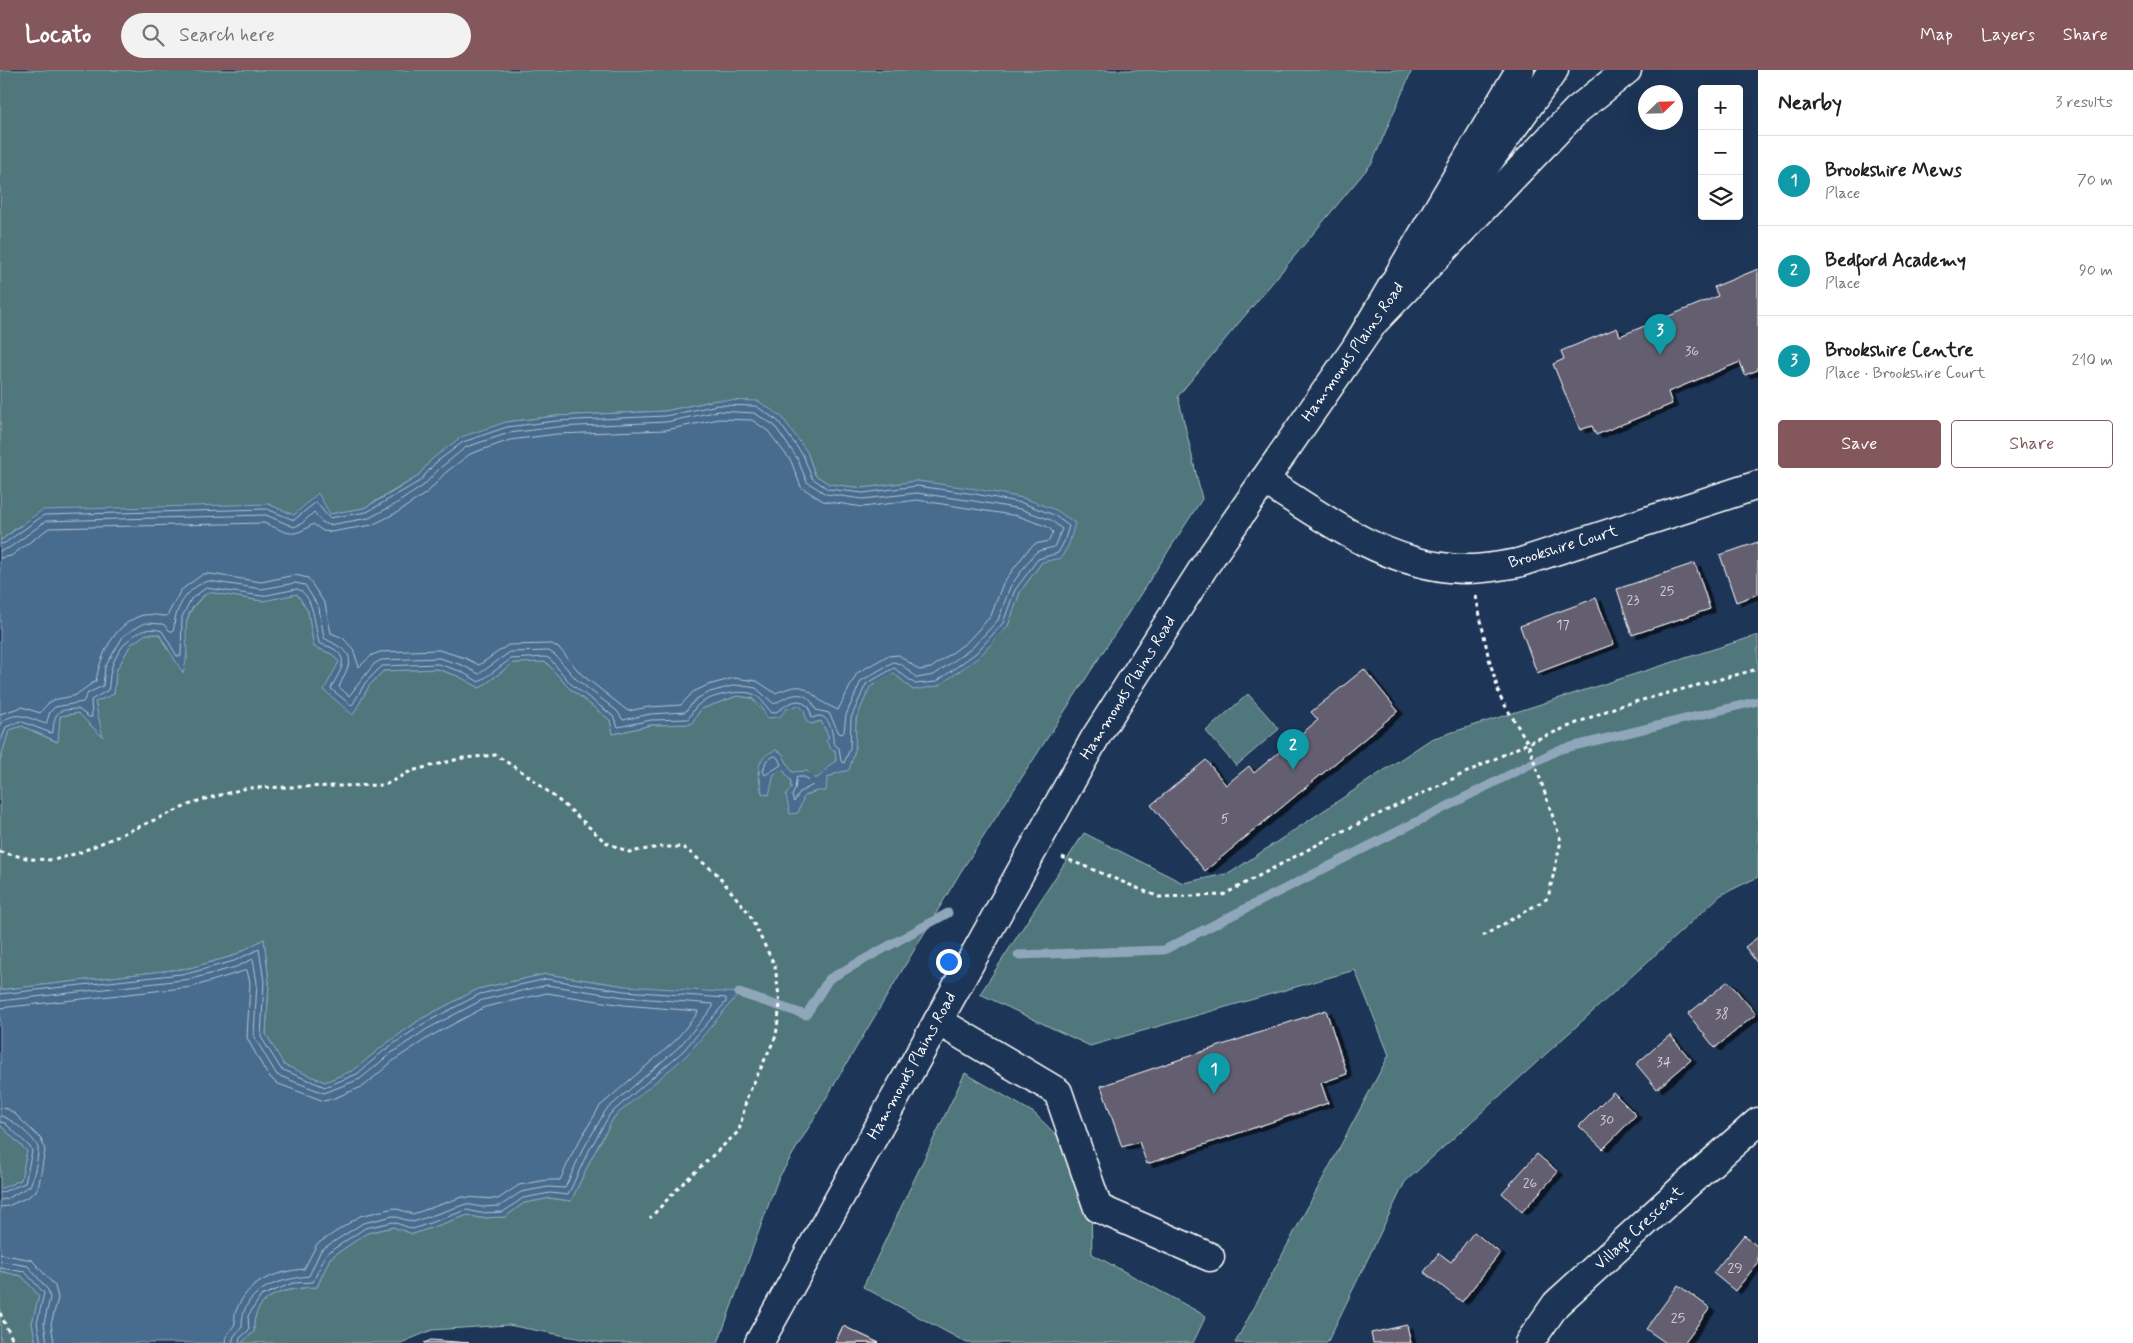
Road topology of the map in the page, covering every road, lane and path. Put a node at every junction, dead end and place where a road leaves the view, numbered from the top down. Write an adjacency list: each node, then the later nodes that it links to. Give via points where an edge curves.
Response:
1 (1520, 70): 5 (main road)
2 (1554, 70): 4 (main road, Hammonds Plains Road)
3 (1627, 70): 4 (main road, via 1577,110)
4 (1372, 324): 5 (main road, Hammonds Plains Road)
5 (1357, 346): 6 (main road, Hammonds Plains Road)
6 (1264, 480): 8 (main road, Brookshire Court, via 1377,549 1422,564 1450,569); 11 (main road, Hammonds Plains Road, via 1204,567 1095,738)
7 (1758, 485): 8 (main road, Brookshire Court, via 1518,563)
8 (1470, 568): 10 (path, via 1500,698)
9 (1758, 669): 10 (path, via 1616,707)
10 (1528, 743): 11 (path, via 1350,828 1223,895 1159,897); 13 (path, via 1561,841 1548,898)
11 (1035, 845): 14 (main road, Hammonds Plains Road)
12 (0, 852): 16 (path, via 54,860 81,852 198,801 247,788 386,785 411,771 463,758 496,755 530,777 605,842 629,852 660,846 683,847 715,872 748,912 775,966 780,1004 776,1036 747,1097 739,1131)
13 (1483, 936)
14 (938, 1021): 17 (main road, via 1058,1092 1098,1208); 20 (main road, Hammonds Plains Road)
15 (1758, 1122): 21 (main road, Village Crescent, via 1556,1304)
16 (650, 1218)
17 (1210, 1256)
18 (0, 1313): 19 (path)
19 (14, 1343)
20 (759, 1343)
21 (1529, 1343)

